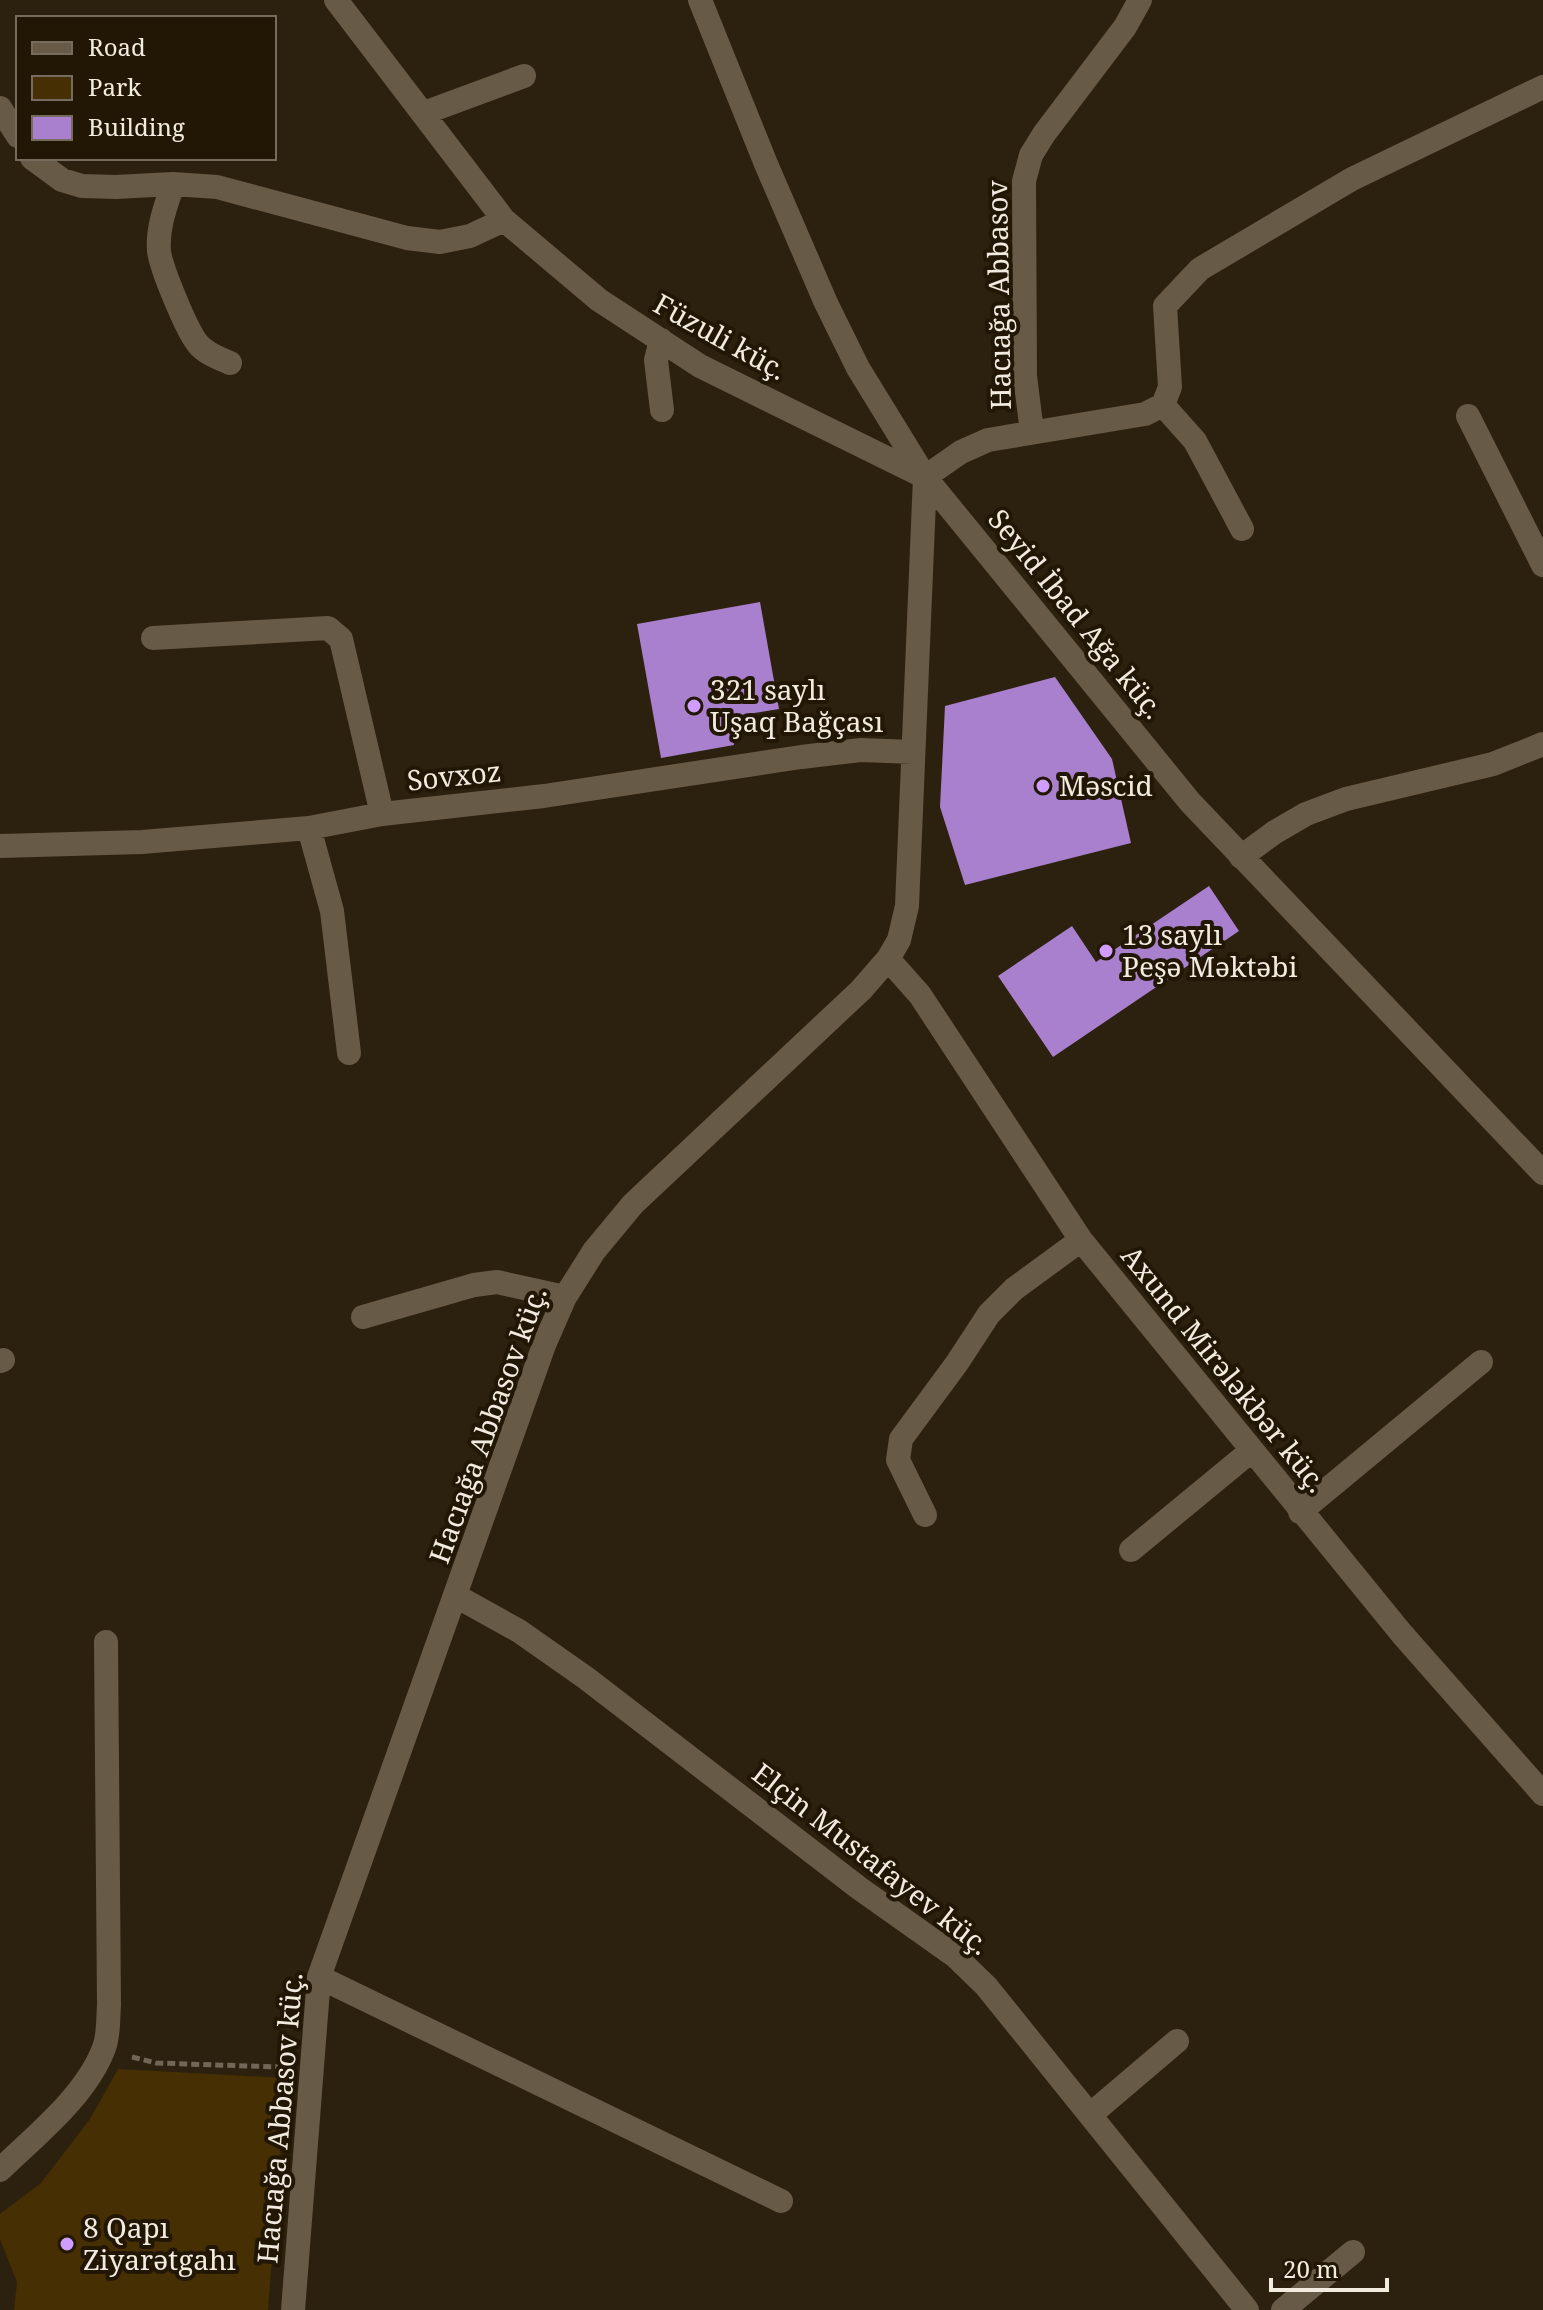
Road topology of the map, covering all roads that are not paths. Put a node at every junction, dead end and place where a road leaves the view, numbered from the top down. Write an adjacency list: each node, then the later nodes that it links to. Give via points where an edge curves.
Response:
1 (336, 0): 7 (street, Füzuli küç.)
2 (700, 0): 18 (street, Seyid İbad Ağa küç., via 826,303 858,368)
3 (1138, 1): 17 (street, Hacıağa Abbasov, via 1125,27 1044,134 1024,181 1025,376)
4 (524, 76): 7 (street)
5 (1543, 87): 14 (street, via 1352,179 1200,269 1165,306 1170,387)
6 (0, 108): 8 (street)
7 (424, 113): 11 (street, Füzuli küç.)
8 (16, 133)
9 (35, 160): 10 (street, via 62,180 82,186)
10 (173, 184): 11 (street, via 217,187 407,238 440,242 470,236); 13 (street, via 159,252 167,280 197,343)
11 (504, 220): 12 (street, Füzuli küç., via 599,300)
12 (661, 340): 15 (street, via 656,360); 18 (street, Füzuli küç., via 700,366)
13 (230, 363)
14 (1163, 405): 17 (street, via 1145,414); 19 (street, via 1195,441)
15 (662, 410)
16 (1468, 416): 20 (street)
17 (1032, 432): 18 (street, via 988,440)
18 (925, 477): 23 (street, Hacıağa Abbasov küç.); 27 (street, Seyid İbad Ağa küç., via 1190,802)
19 (1242, 529)
20 (1543, 565)
21 (153, 638): 24 (street, via 328,628 341,639)
22 (1543, 744): 27 (street, via 1493,764 1346,799 1306,814)
23 (913, 752): 24 (street, Sovxoz, via 861,750 801,757 559,794); 28 (street, Hacıağa Abbasov küç., via 907,906)
24 (382, 814): 25 (street, Sovxoz)
25 (309, 828): 26 (street, Sovxoz, via 142,842); 29 (street, via 332,911)
26 (0, 846)
27 (1241, 857): 30 (street, Seyid İbad Ağa küç.)
28 (888, 959): 31 (street, Axund Mirələkbər küç., via 920,995); 32 (street, Hacıağa Abbasov küç., via 633,1204)
29 (349, 1053)
30 (1543, 1173)
31 (1081, 1240): 35 (street, Axund Mirələkbər küç.); 37 (street, via 989,1314 901,1439 898,1460)
32 (565, 1297): 33 (street, via 497,1282); 39 (street, Hacıağa Abbasov küç.)
33 (363, 1317)
34 (1481, 1362): 36 (street)
35 (1251, 1451): 36 (street, Axund Mirələkbər küç.); 38 (street)
36 (1300, 1512): 41 (street, Axund Mirələkbər küç.)
37 (925, 1515)
38 (1131, 1550)
39 (456, 1596): 42 (street, Hacıağa Abbasov küç.); 44 (street, Elçin Mustafayev küç., via 519,1631 586,1678 955,1956 986,1986)
40 (106, 1642): 45 (street, via 105,2046 74,2097)
41 (1543, 1794)
42 (319, 1977): 46 (street); 48 (street, Hacıağa Abbasov küç.)
43 (1177, 2041): 44 (street)
44 (1090, 2115): 49 (street, Elçin Mustafayev küç.)
45 (0, 2170)
46 (781, 2201)
47 (1353, 2252): 50 (street)
48 (293, 2310)
49 (1247, 2310)
50 (1283, 2310)

